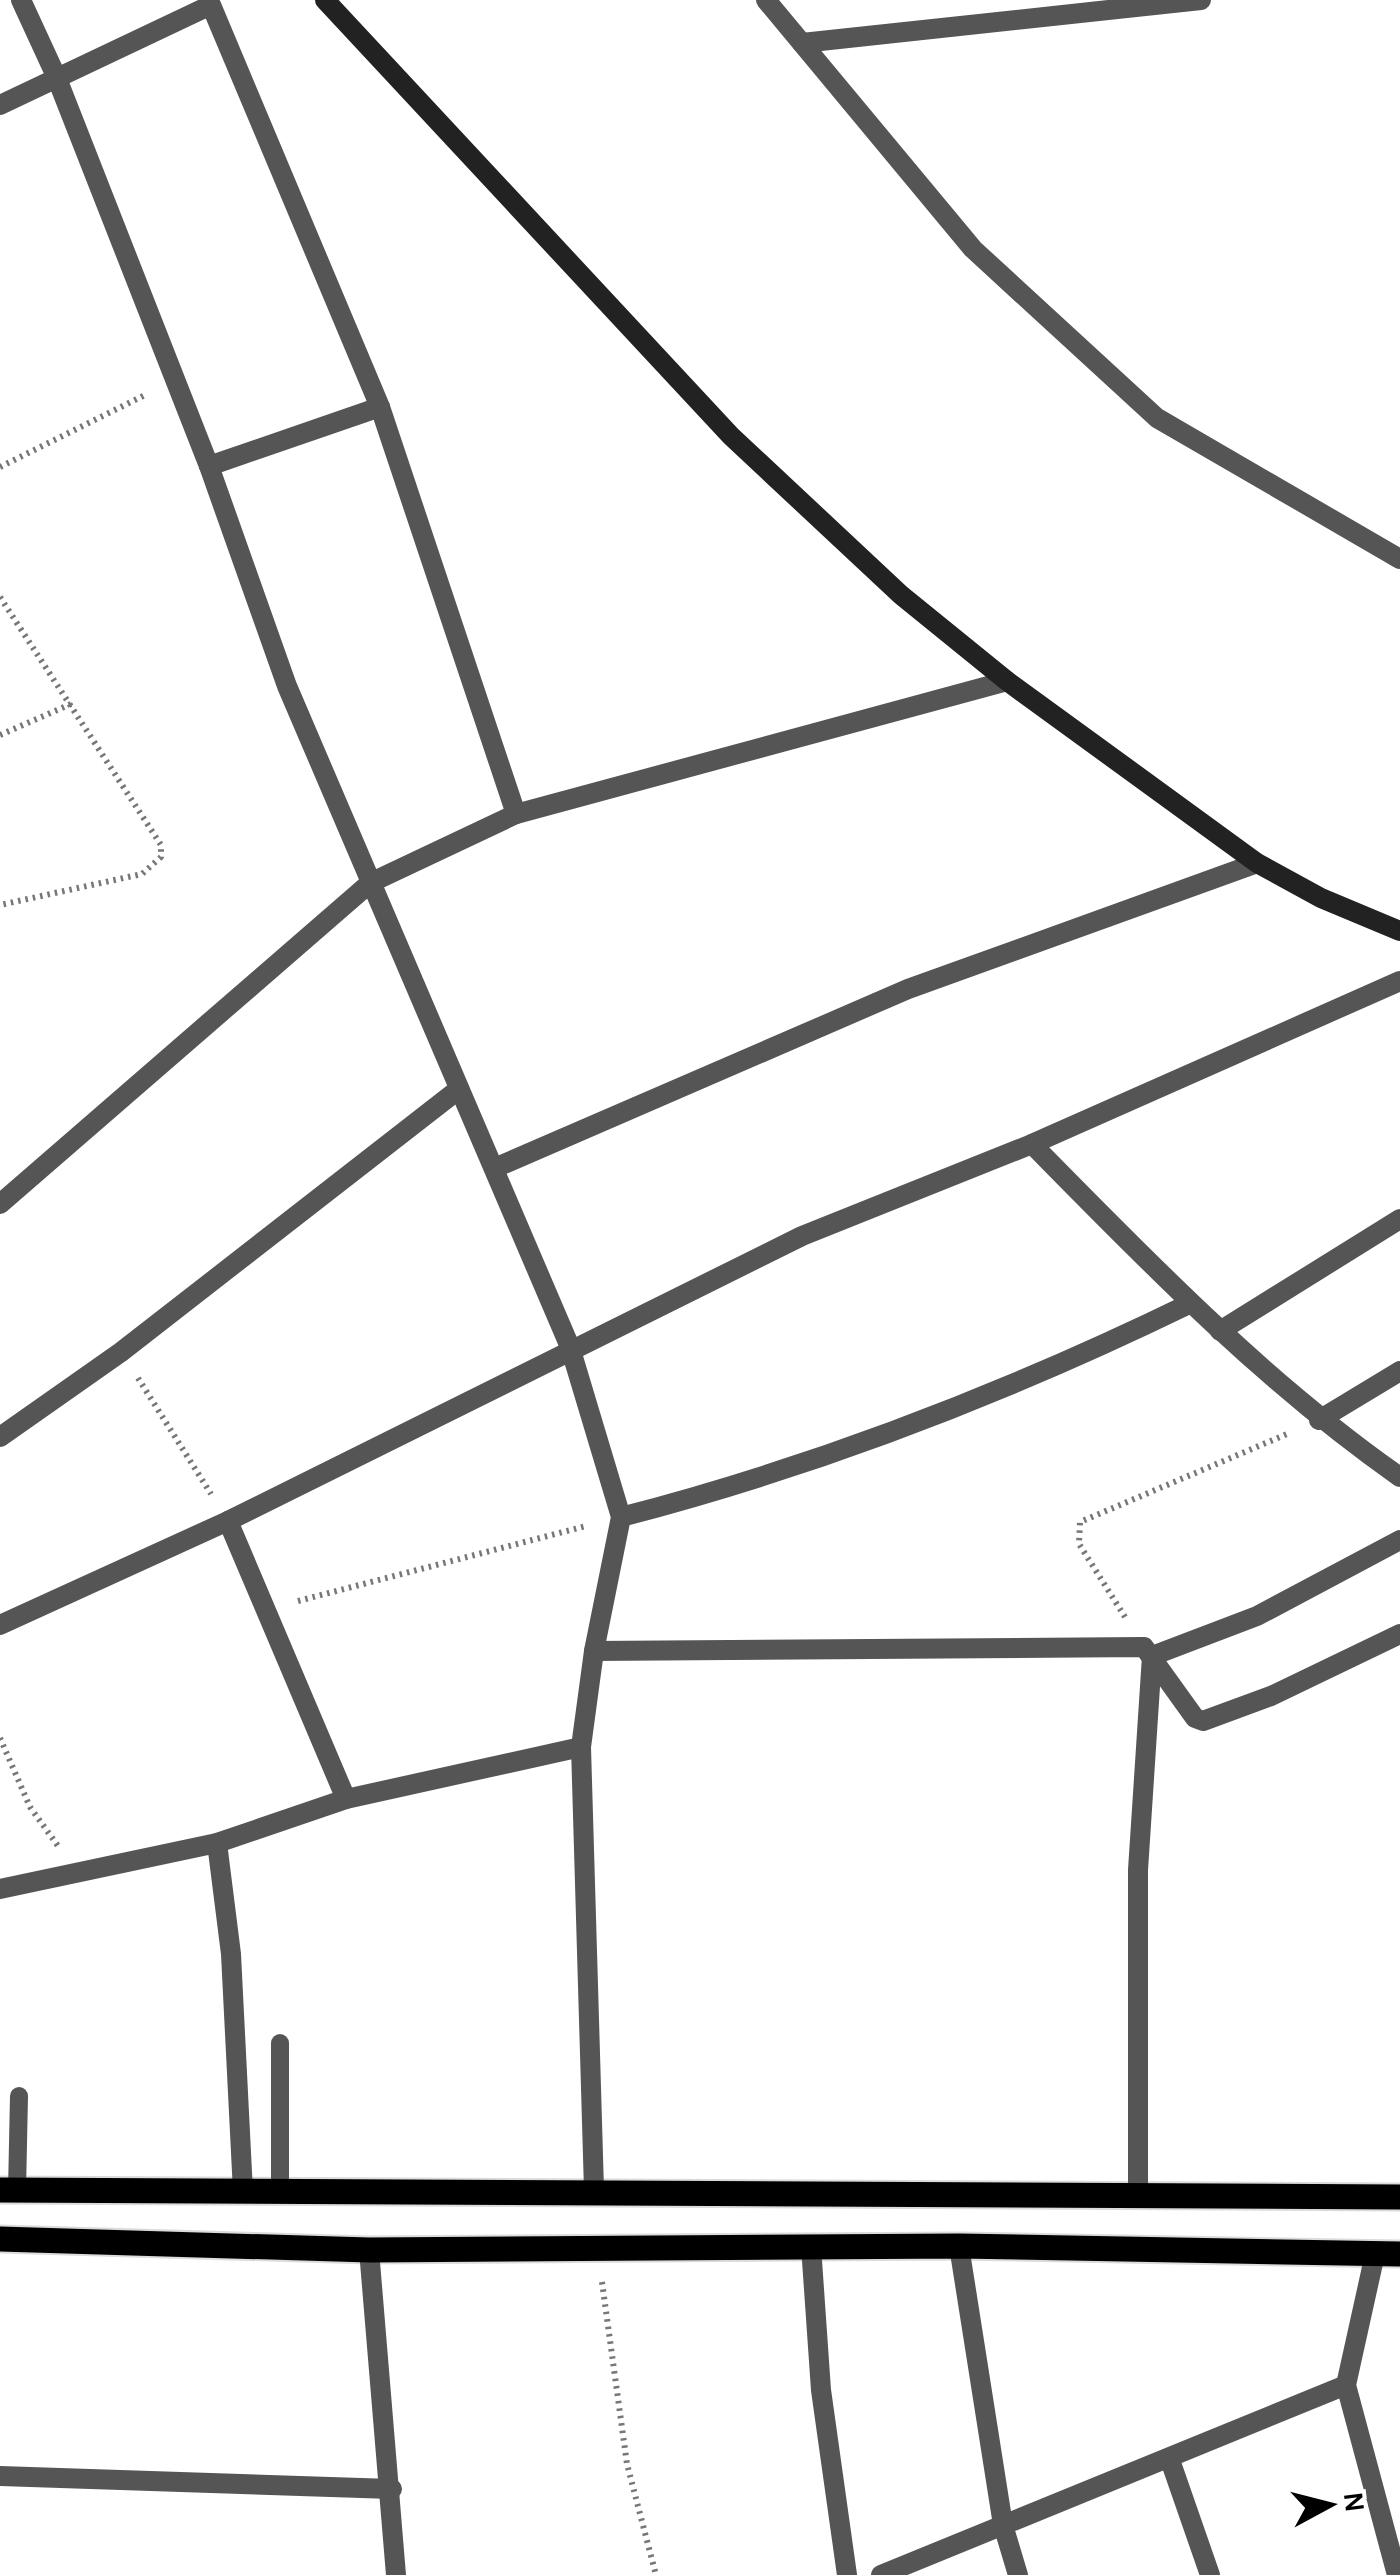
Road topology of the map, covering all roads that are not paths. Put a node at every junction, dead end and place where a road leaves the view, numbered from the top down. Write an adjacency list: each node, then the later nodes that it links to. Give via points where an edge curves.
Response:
1 (21, 0): 7 (street)
2 (325, 0): 12 (main road, via 731,436 900,595)
3 (766, 0): 6 (street)
4 (1191, 0): 6 (street)
5 (218, 3): 7 (street); 9 (street)
6 (802, 44): 11 (street, via 973,249 1158,418)
7 (56, 76): 8 (street); 10 (street)
8 (0, 106)
9 (380, 407): 10 (street); 13 (street)
10 (209, 466): 15 (street, via 287,686)
11 (1400, 559)
12 (1007, 681): 13 (street); 14 (main road)
13 (516, 814): 15 (street)
14 (1256, 863): 16 (main road); 20 (street, via 908,989)
15 (370, 883): 18 (street); 21 (street)
16 (1400, 930)
17 (1400, 981): 19 (street)
18 (460, 1089): 20 (street); 28 (street)
19 (1032, 1144): 23 (street); 25 (street, via 802,1236)
20 (496, 1167): 25 (street)
21 (0, 1204)
22 (1400, 1220): 24 (street)
23 (1189, 1304): 24 (street); 30 (street, via 1060,1367 913,1425 736,1488)
24 (1220, 1331): 27 (street)
25 (570, 1347): 30 (street); 31 (street)
26 (1400, 1371): 27 (street)
27 (1319, 1420): 29 (street)
28 (0, 1438)
29 (1400, 1477)
30 (621, 1517): 35 (street)
31 (228, 1522): 33 (street); 38 (street)
32 (1400, 1540): 36 (street, via 1257,1616)
33 (0, 1625)
34 (1400, 1634): 36 (street, via 1203,1721)
35 (594, 1652): 36 (street); 37 (street)
36 (1148, 1652): 47 (street, via 1138,1870)
37 (581, 1748): 38 (street); 44 (street)
38 (346, 1800): 39 (street)
39 (217, 1843): 40 (street); 45 (street, via 231,1954)
40 (0, 1888)
41 (280, 2043): 46 (lane)
42 (19, 2096): 43 (lane)
43 (8, 2190): 45 (main road)
44 (594, 2190): 46 (main road); 47 (main road)
45 (243, 2192): 46 (main road)
46 (280, 2192)
47 (1138, 2194): 48 (main road)
48 (1400, 2198)
49 (0, 2239): 52 (main road)
50 (811, 2246): 51 (main road); 52 (main road); 60 (street, via 821,2390)
51 (959, 2246): 53 (main road); 58 (street)
52 (370, 2250): 57 (street)
53 (1388, 2254): 54 (street)
54 (1346, 2385): 55 (street); 64 (street)
55 (1170, 2460): 58 (street); 63 (street)
56 (0, 2476): 57 (street)
57 (392, 2488): 59 (street)
58 (1002, 2524): 61 (street); 62 (street)
59 (396, 2575)
60 (847, 2575)
61 (881, 2575)
62 (1018, 2575)
63 (1210, 2575)
64 (1397, 2575)

